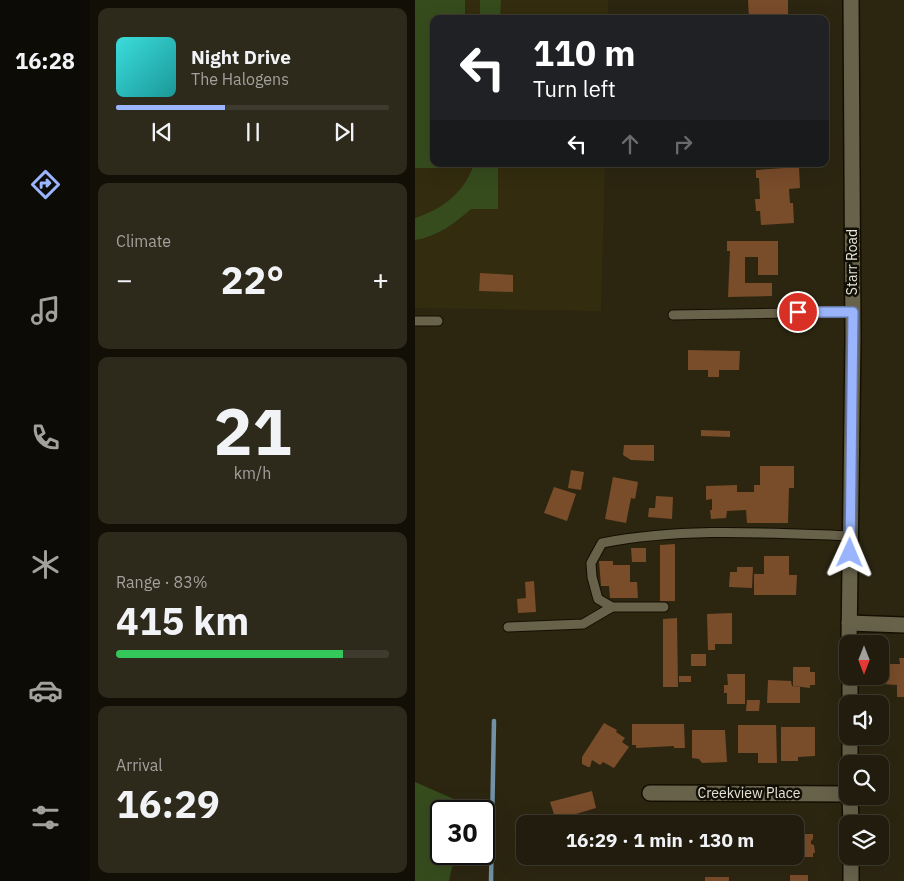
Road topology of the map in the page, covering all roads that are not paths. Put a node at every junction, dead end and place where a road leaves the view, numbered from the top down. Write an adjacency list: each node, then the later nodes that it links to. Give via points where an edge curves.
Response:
1 (851, 0): 2 (street, Starr Road)
2 (853, 312): 3 (lane); 6 (street, Starr Road)
3 (673, 315)
4 (415, 321): 5 (lane)
5 (438, 321)
6 (850, 536): 7 (lane, via 692,533 637,536 602,543 591,563 592,577 598,598); 9 (street, Starr Road)
7 (612, 607): 8 (lane); 11 (lane, via 583,624)
8 (664, 607)
9 (849, 623): 10 (street); 12 (street, Starr Road)
10 (904, 625)
11 (508, 627)
12 (849, 635)
13 (650, 793): 14 (street, Creekview Place)
14 (839, 795)
15 (851, 865): 16 (street)
16 (851, 881)

